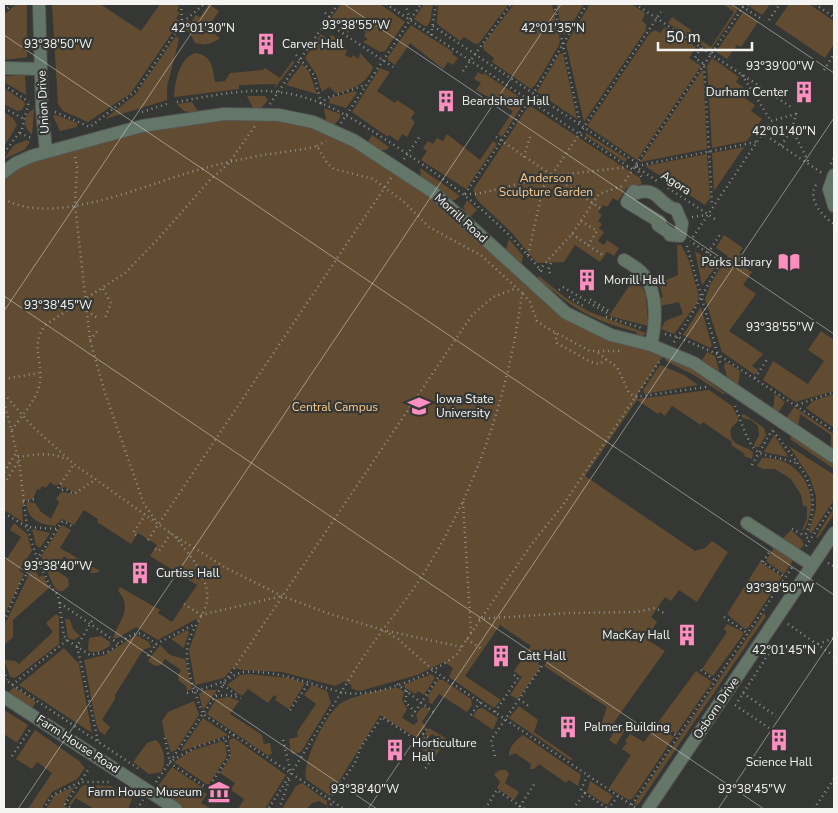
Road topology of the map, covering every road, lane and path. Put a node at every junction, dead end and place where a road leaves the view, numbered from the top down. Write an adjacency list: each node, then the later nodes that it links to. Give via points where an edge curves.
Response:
1 (12, 4): 19 (path)
2 (39, 4): 45 (street, Union Drive)
3 (181, 4): 28 (path)
4 (204, 4): 28 (path)
5 (338, 4): 22 (path)
6 (386, 4): 26 (path)
7 (405, 4): 26 (path)
8 (421, 4): 26 (path)
9 (436, 4): 30 (path)
10 (511, 4): 34 (path)
11 (554, 4): 32 (path)
12 (587, 4): 32 (path)
13 (635, 4): 24 (path)
14 (738, 4): 18 (path)
15 (750, 4): 18 (path)
16 (780, 4): 27 (path)
17 (815, 4): 23 (path)
18 (742, 5): 25 (path); 37 (path)
19 (4, 12)
20 (661, 12): 24 (path)
21 (325, 13): 22 (path)
22 (330, 16): 29 (path)
23 (834, 17)
24 (657, 18): 33 (path); 64 (path)
25 (760, 18)
26 (410, 20): 31 (path); 40 (path)
27 (769, 20)
28 (182, 22): 59 (path, via 137,90 90,127)
29 (326, 22): 38 (path); 40 (path)
30 (433, 26): 31 (path); 34 (path, Agora)
31 (431, 35): 41 (path)
32 (562, 44): 52 (path); 64 (path)
33 (701, 48): 37 (path); 42 (path, via 695,58)
34 (474, 54): 41 (path); 52 (path, Agora)
35 (834, 54): 39 (path)
36 (296, 55): 38 (path)
37 (711, 55): 42 (path); 48 (path)
38 (301, 59): 51 (path); 55 (path, via 314,75)
39 (833, 60): 46 (path)
40 (384, 61): 43 (path); 49 (path)
41 (470, 61): 47 (path); 53 (path)
42 (704, 64): 76 (path); 83 (path)
43 (393, 67)
44 (4, 68): 45 (street)
45 (41, 69): 77 (street, Union Drive)
46 (824, 70)
47 (463, 71)
48 (741, 74): 56 (path); 63 (path)
49 (367, 84): 55 (path); 60 (path)
50 (4, 85): 61 (path, via 29,102)
51 (278, 92): 54 (path, via 229,94); 55 (path); 58 (path)
52 (533, 93): 53 (path); 64 (path, Agora)
53 (529, 101): 68 (path); 73 (path)
54 (176, 102)
55 (321, 103): 60 (path)
56 (791, 107)
57 (4, 108): 61 (path)
58 (267, 108)
59 (52, 111)
60 (346, 114): 94 (path)
61 (24, 118): 66 (path)
62 (258, 120): 82 (path)
63 (771, 121): 65 (path, via 796,114); 67 (path)
64 (582, 126): 68 (path); 83 (path, Agora)
65 (792, 129): 75 (path); 84 (path)
66 (20, 133): 72 (path); 79 (path)
67 (762, 133): 74 (path); 75 (path)
68 (579, 134): 85 (path); 90 (path)
69 (420, 136): 78 (path)
70 (530, 136): 81 (path)
71 (496, 137): 73 (path)
72 (32, 138)
73 (502, 142): 81 (path); 94 (path)
74 (756, 142): 76 (path); 101 (path)
75 (781, 146): 84 (path)
76 (710, 151): 83 (path); 101 (path)
77 (46, 152): 87 (street, via 16,163); 140 (street, Morrill Road, via 142,126 214,116 263,114 306,119 355,141 433,192 566,313 611,335)
78 (409, 152)
79 (4, 153)
80 (75, 155): 98 (path)
81 (524, 157): 90 (path)
82 (228, 163): 92 (path, via 255,156 299,152 317,146 327,164 334,169 360,174); 98 (path, via 127,193); 123 (path, via 141,258)
83 (636, 165): 86 (path); 91 (path, Agora)
84 (809, 165): 89 (path)
85 (628, 167): 86 (path); 90 (path)
86 (633, 170): 97 (path, via 622,185 604,191)
87 (4, 172)
88 (393, 175): 92 (path)
89 (829, 175): 99 (street)
90 (551, 176): 94 (path); 97 (path); 112 (path, via 543,188)
91 (660, 182)
92 (385, 187): 122 (path, via 429,227 482,256); 181 (path)
93 (668, 188): 102 (path, Agora)
94 (465, 194): 112 (path, via 504,228)
95 (4, 199): 98 (path, via 16,206 33,209)
96 (663, 202): 96 (street, via 680,215 683,227 680,236 670,235 658,225 660,222 627,202 634,192 644,191)
97 (593, 203): 100 (path); 104 (path)
98 (75, 204): 128 (path)
99 (834, 206)
100 (600, 208)
101 (713, 208): 102 (path)
102 (708, 214): 103 (path, Agora); 109 (path)
103 (715, 219)
104 (581, 220): 108 (path); 110 (path, via 597,231)
105 (831, 222): 106 (path)
106 (834, 224)
107 (721, 233): 111 (path)
108 (572, 234): 110 (path); 114 (path)
109 (690, 241): 111 (path); 127 (path, via 686,246)
110 (588, 245): 113 (path)
111 (708, 253): 127 (path, via 721,262)
112 (528, 255): 116 (path); 117 (path)
113 (604, 256)
114 (550, 260): 117 (path); 119 (path)
115 (624, 260): 140 (street, via 644,276 648,284 655,315)
116 (526, 263)
117 (540, 270): 118 (path); 120 (path)
118 (536, 273)
119 (550, 273)
120 (544, 275)
121 (554, 285): 124 (path)
122 (516, 288): 125 (path); 202 (path, via 493,297 472,315)
123 (103, 289): 128 (path); 132 (path, via 111,303)
124 (559, 290): 126 (path, via 563,287 605,312 609,311); 129 (path)
125 (522, 294): 136 (path, via 530,302 537,321); 176 (path, via 500,398)
126 (588, 298)
127 (702, 298): 138 (path); 144 (path)
128 (85, 299): 130 (path); 149 (path, via 45,324 37,338)
129 (591, 310)
130 (87, 311): 133 (path); 139 (path)
131 (603, 316): 134 (path)
132 (105, 318)
133 (100, 319)
134 (648, 329)
135 (98, 330): 139 (path)
136 (555, 332): 143 (path); 146 (path, via 557,343 591,362 599,364)
137 (660, 333): 138 (path)
138 (678, 337): 141 (path); 144 (path)
139 (90, 340): 181 (path, via 144,504)
140 (652, 345): 165 (street, Morrill Road, via 694,363)
141 (671, 347)
142 (627, 352): 143 (path)
143 (597, 353): 146 (path)
144 (717, 354): 148 (path); 150 (path)
145 (768, 358): 150 (path)
146 (607, 359): 155 (path, via 617,366 629,393)
147 (652, 359): 155 (path, via 660,361)
148 (722, 369)
149 (40, 373): 151 (path); 159 (path, via 37,392)
150 (755, 378): 158 (path)
151 (4, 379)
152 (708, 386): 155 (path)
153 (834, 392): 158 (path)
154 (4, 394): 159 (path)
155 (636, 397): 208 (path, via 563,505)
156 (4, 402): 160 (path)
157 (734, 404): 163 (path, via 752,446)
158 (797, 405): 161 (path)
159 (22, 415): 160 (path); 167 (path)
160 (12, 430): 162 (path)
161 (834, 431)
162 (16, 452): 164 (path); 170 (path)
163 (759, 453): 168 (path); 168 (path, via 772,430); 169 (path)
164 (18, 457): 166 (path); 167 (path, via 61,456)
165 (834, 457)
166 (19, 461): 172 (path); 177 (path)
167 (74, 464): 171 (path); 173 (path)
168 (797, 464): 190 (path, via 812,491 814,506)
169 (752, 465)
170 (4, 472)
171 (96, 479): 174 (path, via 74,494); 180 (path)
172 (4, 484)
173 (58, 488)
174 (62, 490)
175 (35, 500): 177 (path)
176 (463, 500): 213 (path, via 430,565); 214 (path)
177 (23, 502): 183 (path)
178 (834, 504): 192 (path)
179 (4, 513): 183 (path)
180 (145, 515): 181 (path); 189 (path, via 133,533)
181 (158, 524): 188 (path); 191 (path)
182 (747, 524): 199 (street)
183 (27, 527): 185 (path); 195 (path)
184 (73, 527): 185 (path, via 64,521)
185 (57, 529): 195 (path)
186 (792, 529): 190 (path)
187 (834, 533): 199 (street, Osborn Drive)
188 (171, 534): 193 (path, via 159,551); 202 (path, via 226,568); 206 (path, via 184,546 206,588 206,605)
189 (136, 535)
190 (805, 536): 192 (path)
191 (148, 540)
192 (810, 540): 194 (path)
193 (155, 549)
194 (803, 550)
195 (37, 558): 203 (path); 209 (path, via 20,584)
196 (761, 560): 201 (path)
197 (795, 562): 201 (path)
198 (830, 563): 200 (path)
199 (812, 565): 298 (street, Osborn Drive)
200 (834, 566)
201 (785, 577): 215 (path)
202 (282, 596): 206 (path); 213 (path); 234 (path)
203 (60, 603): 210 (path); 218 (path, via 62,630)
204 (184, 604): 206 (path)
205 (664, 613): 208 (path, via 655,608 637,612)
206 (201, 615): 211 (path)
207 (724, 617): 215 (path)
208 (479, 619): 214 (path)
209 (4, 621)
210 (91, 623): 219 (path); 222 (path)
211 (195, 624): 220 (path); 241 (path, via 186,653)
212 (789, 625): 221 (path)
213 (383, 630): 223 (path); 230 (path); 242 (path)
214 (471, 633): 217 (path)
215 (747, 633): 235 (path)
216 (834, 638): 221 (path)
217 (467, 639): 223 (path); 224 (path)
218 (67, 640): 222 (path); 238 (path)
219 (118, 644): 220 (path, via 134,633 142,633); 222 (path, via 97,656)
220 (156, 644): 225 (path)
221 (818, 644): 226 (path)
222 (77, 646): 271 (path)
223 (462, 647): 230 (path)
224 (483, 650)
225 (148, 656)
226 (834, 656)
227 (544, 663): 248 (path)
228 (4, 670): 236 (path)
229 (701, 670): 235 (path)
230 (434, 671): 232 (path); 239 (path)
231 (512, 674): 255 (path, via 518,678)
232 (440, 675): 249 (path); 250 (path)
233 (4, 679): 236 (path)
234 (226, 680): 237 (path, via 243,672 286,675); 240 (path); 241 (path)
235 (715, 680): 268 (path)
236 (8, 681): 238 (path)
237 (310, 682): 242 (path); 253 (path)
238 (12, 684): 271 (path)
239 (397, 684): 242 (path, via 358,693); 243 (path)
240 (223, 685): 246 (path); 246 (path, via 241,698)
241 (195, 691): 244 (path); 257 (path)
242 (342, 692): 281 (path)
243 (407, 692): 249 (path); 254 (path, via 405,702)
244 (187, 693)
245 (743, 693): 260 (path)
246 (215, 696): 257 (path)
247 (4, 697): 301 (street, Farm House Road)
248 (519, 699): 252 (path); 261 (path)
249 (422, 702): 254 (path); 256 (path)
250 (480, 702): 255 (path); 258 (path)
251 (735, 705): 265 (path)
252 (531, 708)
253 (290, 710)
254 (415, 712): 259 (path)
255 (495, 712): 261 (path)
256 (435, 713)
257 (202, 714): 267 (path); 278 (path)
258 (471, 715)
259 (412, 716)
260 (776, 716)
261 (505, 719): 276 (path, via 491,740); 283 (path)
262 (35, 722): 275 (path)
263 (658, 723): 268 (path)
264 (428, 727): 266 (path)
265 (769, 728)
266 (423, 734): 273 (path); 279 (path, via 431,740 433,757)
267 (234, 735): 270 (path); 281 (path)
268 (677, 736): 295 (path)
269 (164, 738): 278 (path)
270 (225, 738): 278 (path, via 196,747); 288 (path, via 230,755)
271 (98, 740): 280 (path)
272 (283, 740): 281 (path)
273 (418, 741): 274 (path); 292 (path, via 382,716 361,747 355,764)
274 (416, 746)
275 (12, 756)
276 (495, 756)
277 (95, 760): 286 (path)
278 (170, 763): 282 (path, via 156,783); 289 (path)
279 (425, 769)
280 (142, 770)
281 (292, 774): 292 (path); 302 (path); 303 (path)
282 (149, 776)
283 (587, 776): 290 (path, via 581,790); 291 (path)
284 (834, 779): 311 (path)
285 (119, 781): 286 (path)
286 (80, 782): 297 (path, via 66,804); 299 (path, via 52,794)
287 (535, 783): 296 (path)
288 (210, 785)
289 (204, 786)
290 (585, 793): 308 (path); 309 (path)
291 (618, 796): 295 (path); 309 (path)
292 (329, 799): 293 (path)
293 (333, 801): 304 (path); 305 (path)
294 (142, 802): 300 (path)
295 (632, 805): 298 (path); 310 (path)
296 (519, 806): 306 (path, via 497,790); 307 (path)
297 (70, 807)
298 (642, 808)
299 (43, 809)
300 (137, 809)
301 (176, 809)
302 (268, 809)
303 (279, 809)
304 (328, 809)
305 (344, 809)
306 (485, 809)
307 (525, 809)
308 (573, 809)
309 (608, 809)
310 (629, 809)
311 (814, 809)

